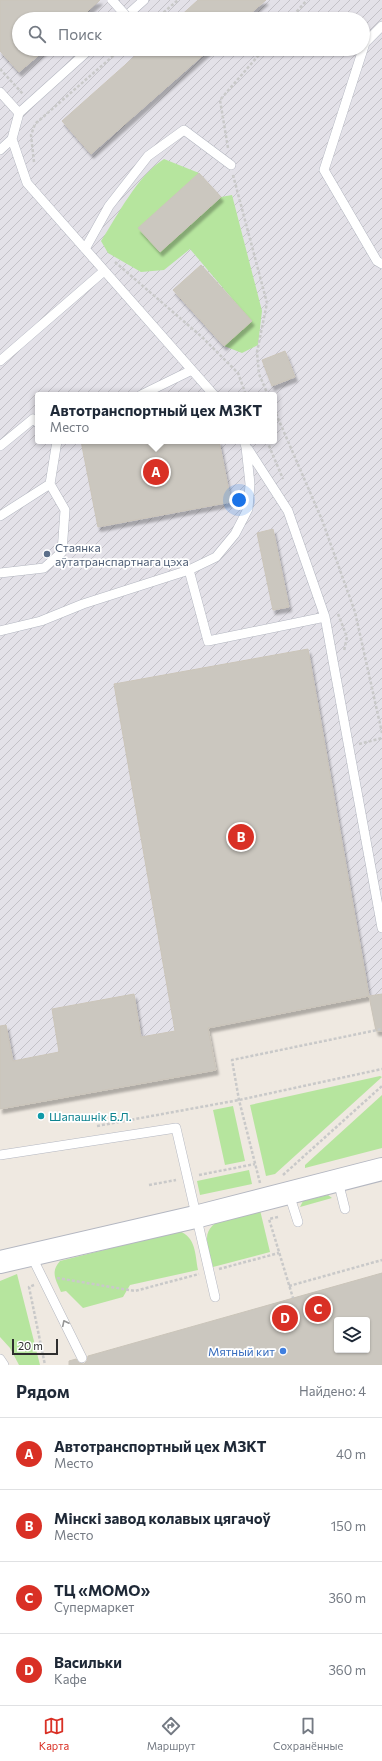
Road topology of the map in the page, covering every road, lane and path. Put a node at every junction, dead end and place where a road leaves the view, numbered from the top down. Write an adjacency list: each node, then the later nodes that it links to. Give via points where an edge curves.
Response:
1 (112, 0): 5 (lane, bridge)
2 (144, 0): 6 (lane)
3 (178, 0): 7 (path)
4 (307, 0): 8 (path)
5 (123, 12)
6 (131, 12)
7 (164, 12)
8 (296, 12)
9 (382, 26): 10 (lane)
10 (370, 39)
11 (82, 56): 15 (lane)
12 (258, 56): 18 (path, via 220,100)
13 (362, 56): 20 (lane, via 324,170 377,261)
14 (0, 92): 15 (lane)
15 (19, 113): 16 (lane)
16 (12, 140): 17 (lane); 19 (lane, via 27,183)
17 (0, 150)
18 (231, 165): 19 (lane, via 184,130 148,156 109,206); 26 (path, via 267,303 257,352 259,374)
19 (85, 249): 21 (lane)
20 (382, 264)
21 (104, 271): 22 (lane); 23 (lane)
22 (0, 361)
23 (192, 370): 24 (lane); 25 (lane)
24 (147, 392)
25 (211, 392)
26 (267, 392)
27 (277, 416): 38 (path, via 322,520 355,612)
28 (35, 420): 31 (lane)
29 (57, 444): 32 (lane)
30 (245, 444): 34 (lane, via 250,484 248,509 235,534 216,557); 36 (lane, via 288,511)
31 (0, 446)
32 (50, 484): 33 (lane); 35 (lane, via 65,510 62,552 44,568)
33 (0, 516)
34 (189, 570): 36 (lane, via 208,641); 37 (lane, via 83,604 41,621)
35 (0, 572)
36 (325, 617): 41 (lane)
37 (0, 631)
38 (382, 733)
39 (382, 738): 40 (path)
40 (357, 745)
41 (382, 928)
42 (382, 1029): 45 (path, via 232,1060)
43 (382, 1069): 45 (path)
44 (382, 1086): 54 (path)
45 (239, 1100): 46 (path); 48 (path)
46 (93, 1127)
47 (0, 1155): 50 (lane, via 176,1128)
48 (255, 1164): 50 (path); 53 (path)
49 (382, 1169): 51 (street)
50 (187, 1178): 52 (path); 56 (lane)
51 (338, 1181): 54 (street); 55 (lane)
52 (149, 1185)
53 (260, 1185)
54 (283, 1187): 56 (street); 58 (lane)
55 (345, 1209)
56 (195, 1217): 60 (street); 63 (lane)
57 (269, 1219): 59 (path)
58 (298, 1222)
59 (279, 1253): 63 (path); 66 (path)
60 (31, 1254): 62 (street); 69 (lane, one-way to 60)
61 (382, 1260): 66 (path)
62 (0, 1262)
63 (209, 1272): 64 (path, via 135,1291); 67 (lane)
64 (57, 1278)
65 (34, 1284): 72 (path, via 29,1287)
66 (290, 1286): 68 (path)
67 (215, 1296)
68 (293, 1298)
69 (82, 1358)
70 (0, 1359): 71 (lane)
71 (4, 1365)
72 (45, 1365)

